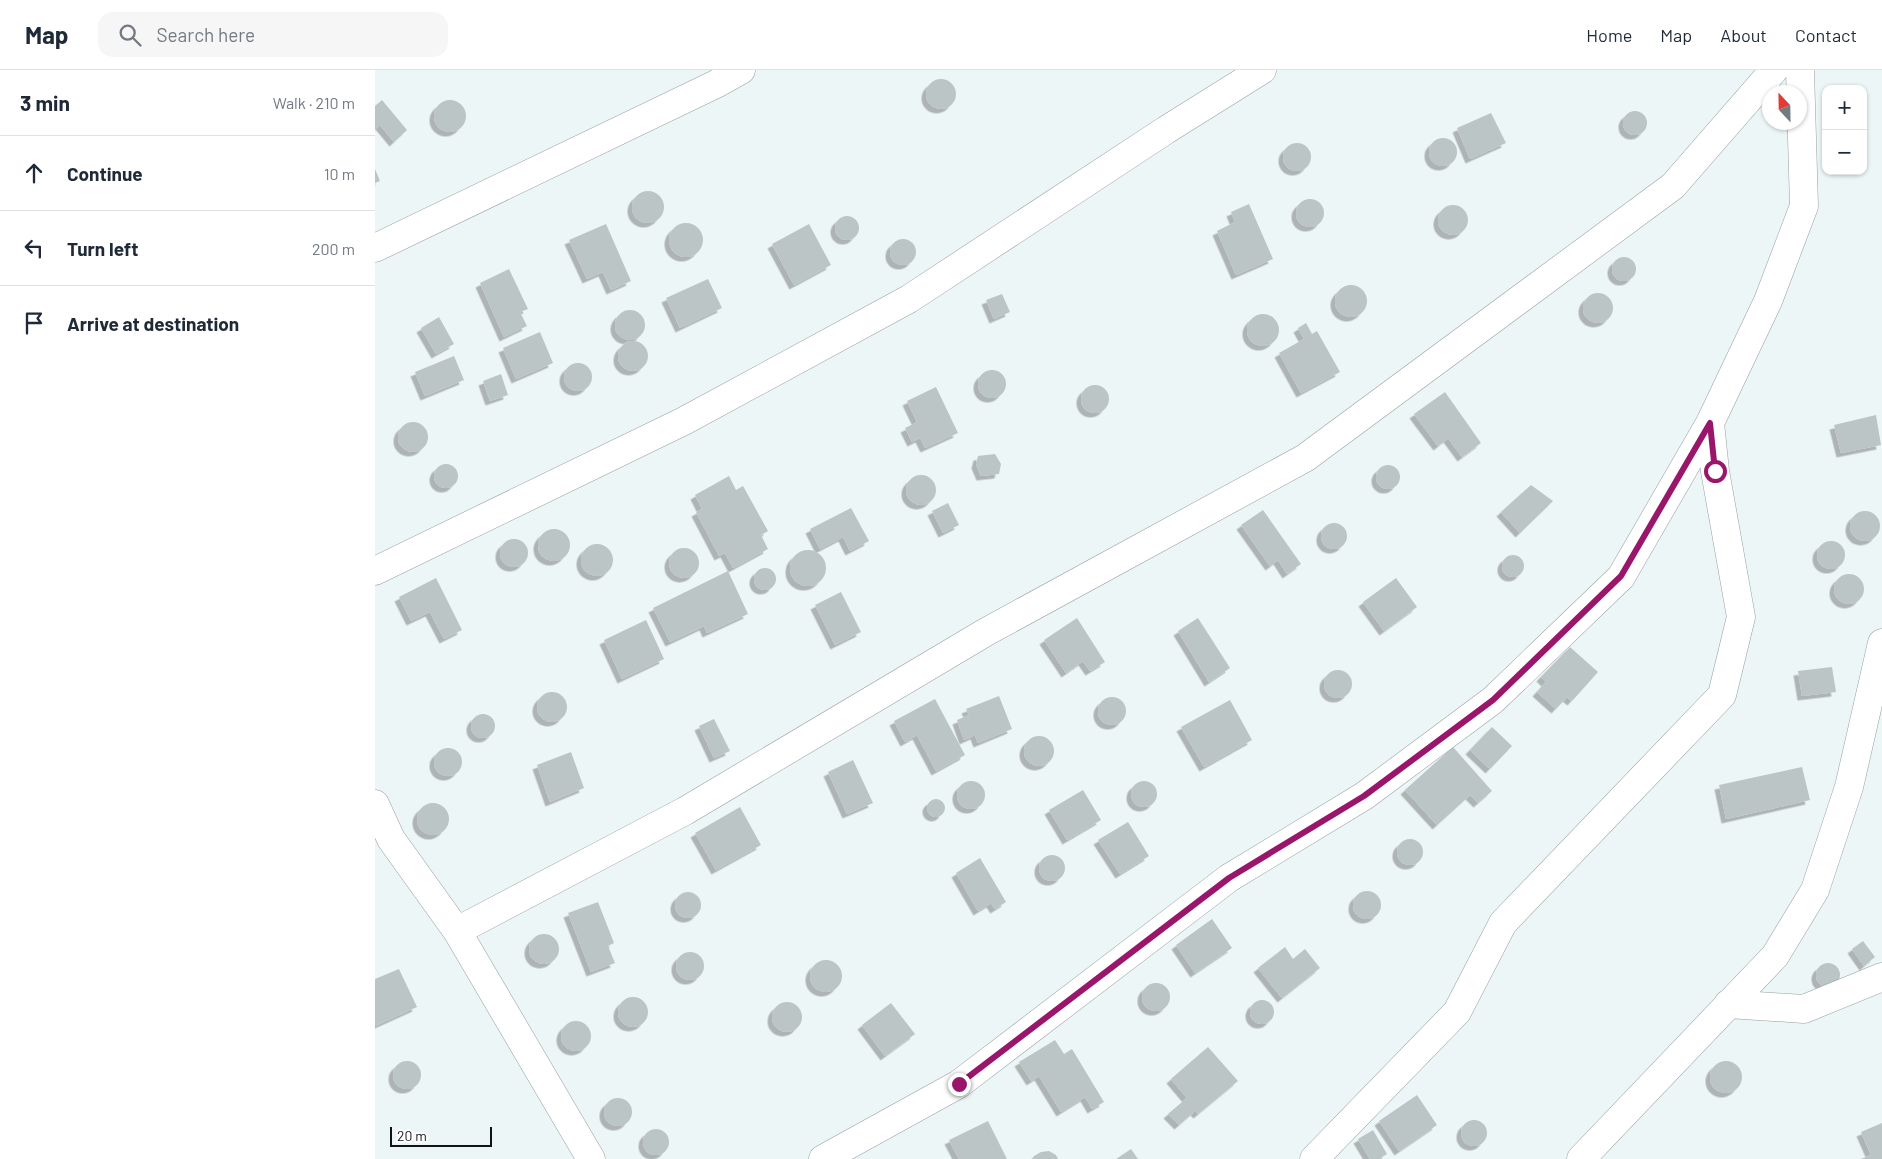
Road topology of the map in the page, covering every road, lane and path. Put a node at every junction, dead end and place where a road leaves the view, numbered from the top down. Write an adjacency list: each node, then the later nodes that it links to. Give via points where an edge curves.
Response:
1 (741, 70): 5 (street)
2 (1262, 70): 7 (street, via 909,298 684,421)
3 (1774, 70): 10 (street, via 1673,186 1305,458 987,632 685,811)
4 (1800, 70): 6 (street, via 1803,206 1768,301)
5 (375, 248)
6 (1710, 423): 14 (street, via 1621,576 1493,700 1364,796 1229,878 959,1084); 15 (street, via 1715,471 1741,617 1722,695 1503,924 1457,1012)
7 (375, 571)
8 (1882, 643): 12 (street, via 1849,787 1815,890 1775,956)
9 (375, 804): 10 (street, via 391,839)
10 (457, 931): 13 (street)
11 (1882, 977): 12 (street, via 1804,1009)
12 (1728, 1004): 16 (street)
13 (591, 1159)
14 (823, 1159)
15 (1314, 1159)
16 (1581, 1159)

